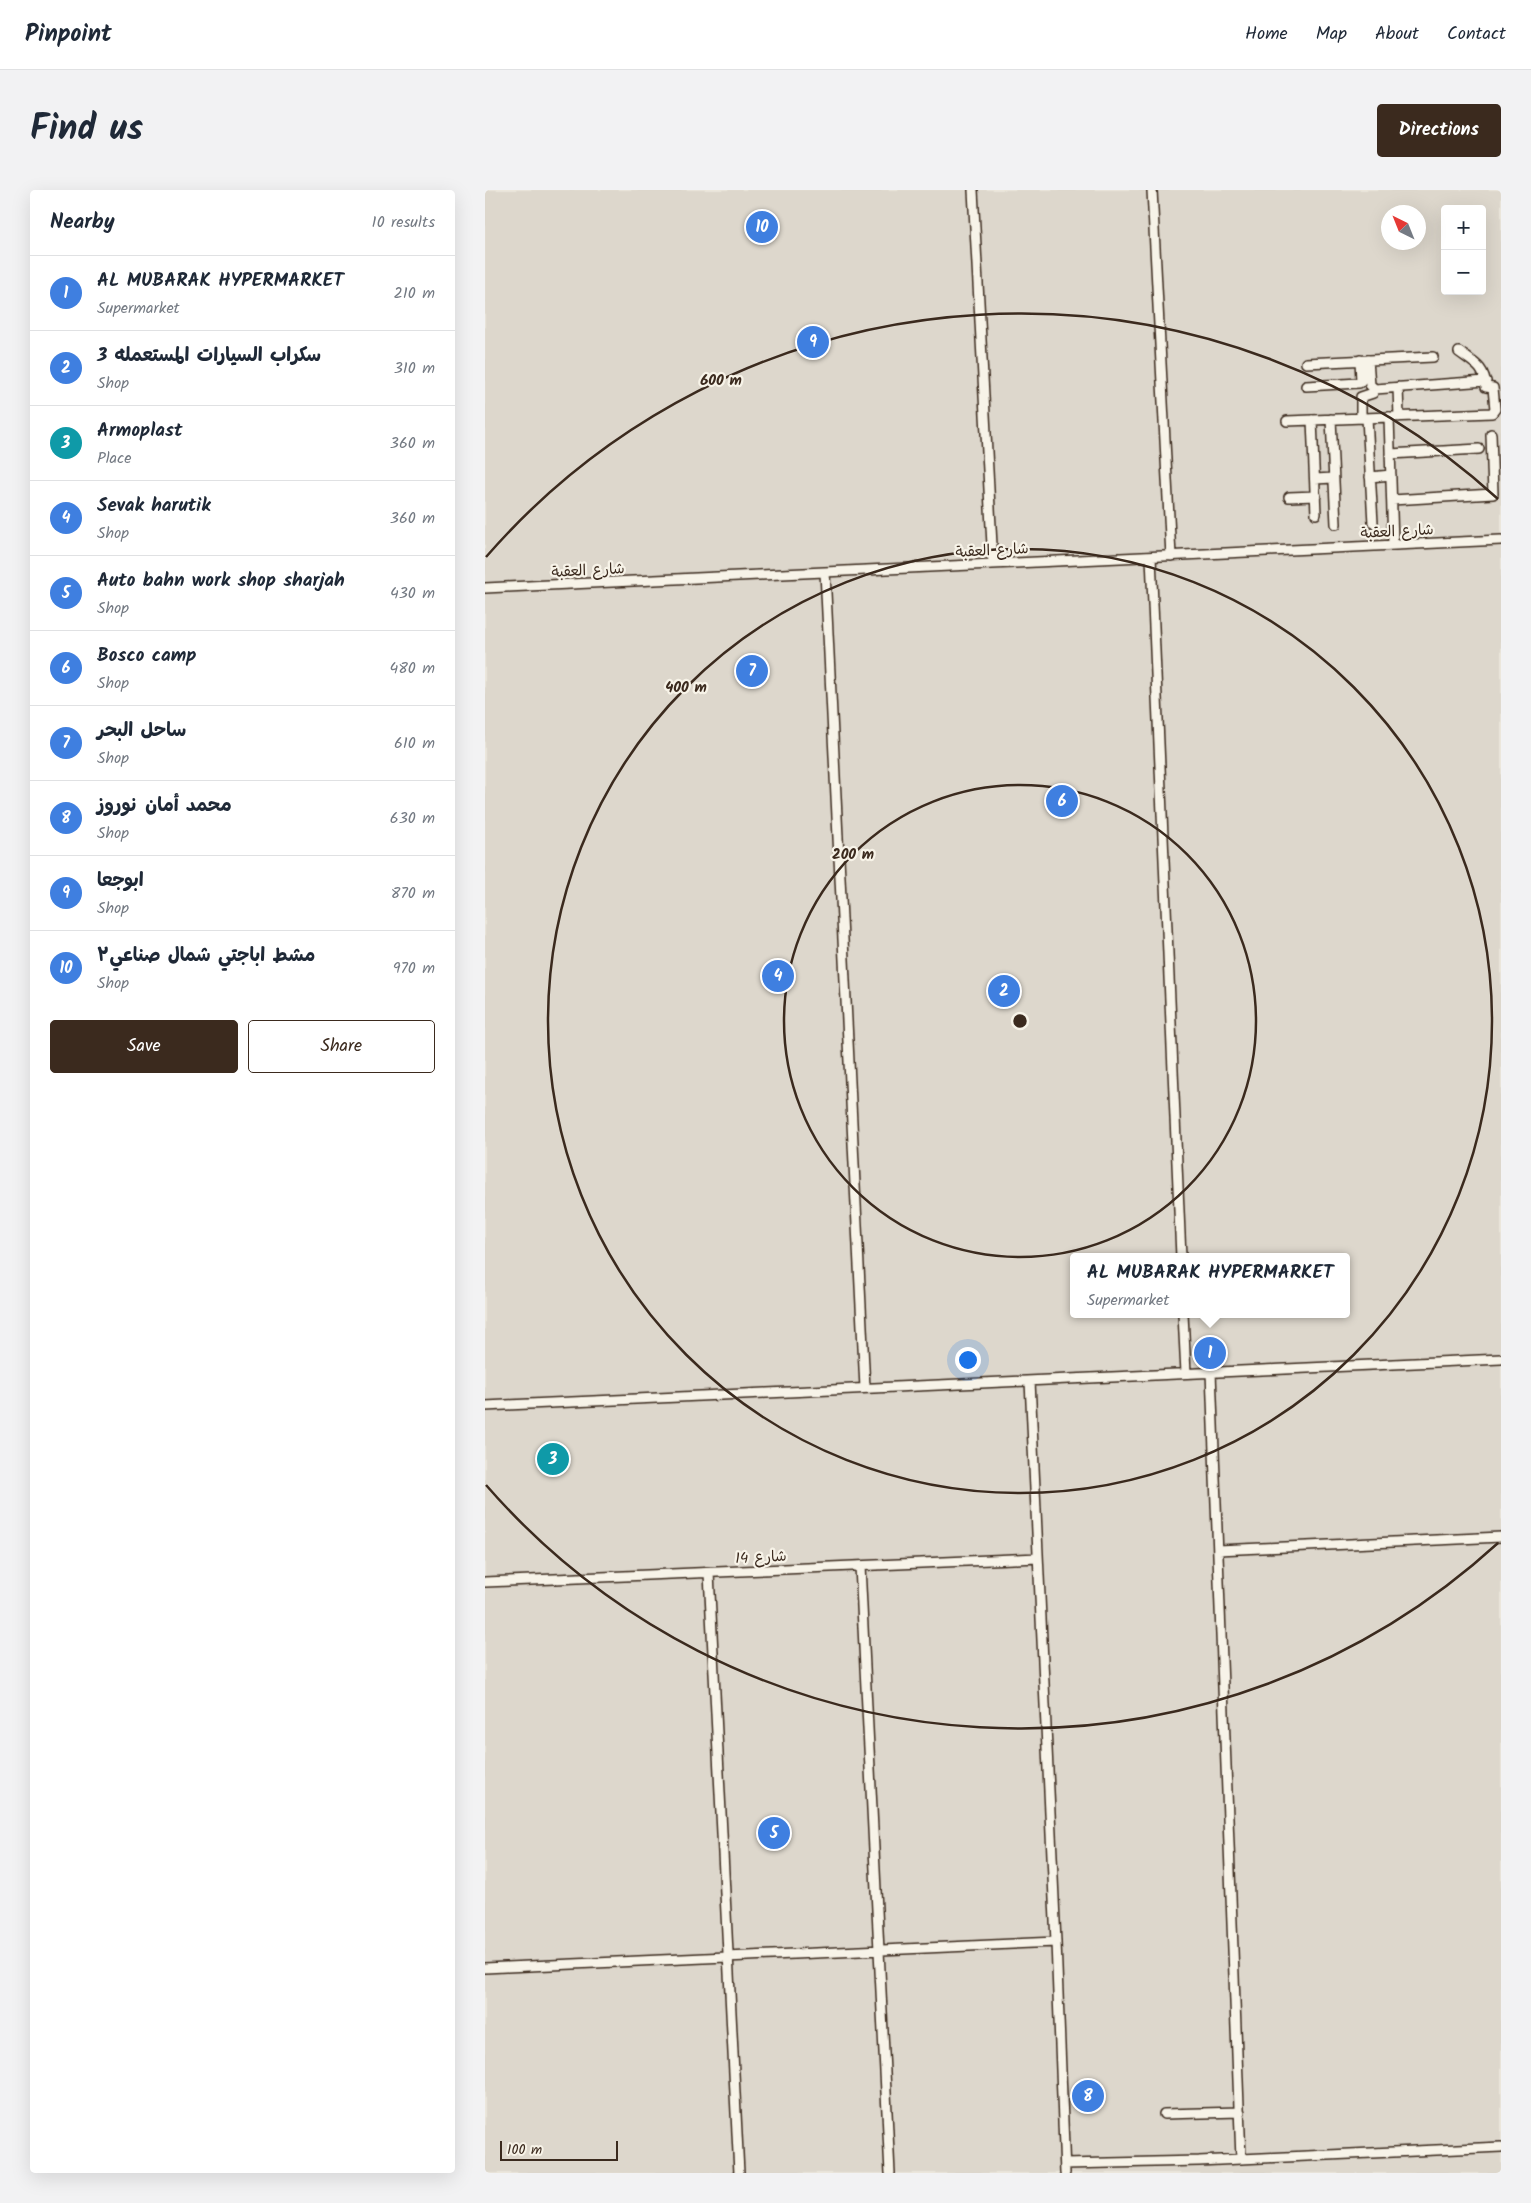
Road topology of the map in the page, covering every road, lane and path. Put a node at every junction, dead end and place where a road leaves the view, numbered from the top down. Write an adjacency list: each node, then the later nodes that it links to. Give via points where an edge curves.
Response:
1 (973, 190): 34 (street)
2 (1153, 190): 32 (street)
3 (1459, 352): 7 (street, via 1483,371)
4 (1433, 357): 5 (street)
5 (1364, 360): 6 (street); 8 (street, via 1359,384); 10 (street, via 1370,385)
6 (1306, 363)
7 (1486, 381): 9 (street); 12 (street, via 1486,386 1494,388 1495,409 1492,413)
8 (1306, 386)
9 (1398, 387): 10 (street); 12 (street)
10 (1375, 389): 13 (street, via 1361,397)
11 (1389, 417): 12 (street); 13 (street); 19 (street)
12 (1399, 417)
13 (1364, 418): 14 (street); 21 (street)
14 (1331, 419): 15 (street); 22 (street)
15 (1312, 420): 16 (street); 23 (street)
16 (1287, 421)
17 (1491, 434): 26 (street, via 1493,494)
18 (1479, 449): 19 (street)
19 (1391, 454): 20 (street)
20 (1391, 475): 21 (street); 26 (street)
21 (1370, 477): 28 (street)
22 (1333, 478): 23 (street); 29 (street)
23 (1315, 479): 24 (street)
24 (1315, 496): 25 (street); 27 (street)
25 (1289, 497)
26 (1392, 500): 31 (street)
27 (1316, 514)
28 (1373, 523)
29 (1335, 524)
30 (1501, 540): 31 (street, شارع العقبة)
31 (1393, 544): 32 (street, شارع العقبة)
32 (1171, 556): 33 (street, شارع العقبة)
33 (1151, 557): 34 (street, شارع العقبة); 37 (street)
34 (993, 564): 35 (street, شارع العقبة)
35 (825, 572): 36 (street, شارع العقبة); 43 (street)
36 (485, 588)
37 (1181, 1253)
38 (1183, 1318): 41 (street)
39 (1501, 1359): 40 (street)
40 (1211, 1372): 41 (street); 46 (street)
41 (1186, 1373): 42 (street)
42 (1030, 1380): 43 (street); 47 (street)
43 (865, 1388): 44 (street)
44 (485, 1406)
45 (1501, 1537): 46 (street)
46 (1218, 1550): 55 (street)
47 (1038, 1558): 48 (street, شارع 14); 51 (street)
48 (860, 1566): 49 (street, شارع 14); 52 (street)
49 (709, 1573): 50 (street, شارع 14); 53 (street)
50 (485, 1582)
51 (1056, 1942): 52 (street); 59 (street)
52 (879, 1950): 53 (street); 61 (street)
53 (729, 1957): 54 (street); 60 (street)
54 (485, 1968)
55 (1239, 2112): 56 (street); 58 (street)
56 (1164, 2114)
57 (1501, 2147): 58 (street)
58 (1241, 2159): 59 (street)
59 (1065, 2169)
60 (739, 2173)
61 (890, 2173)

